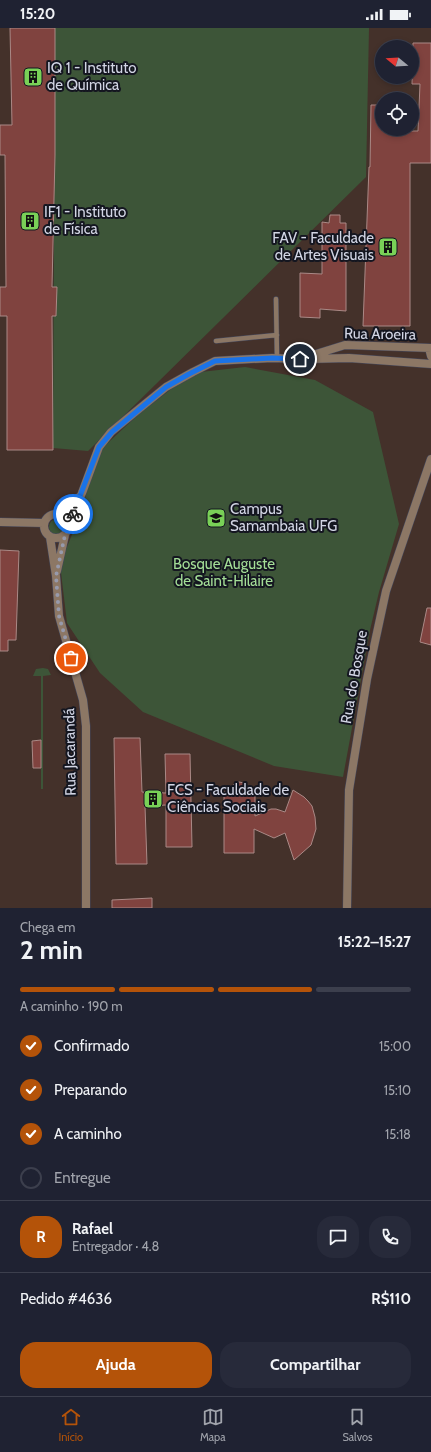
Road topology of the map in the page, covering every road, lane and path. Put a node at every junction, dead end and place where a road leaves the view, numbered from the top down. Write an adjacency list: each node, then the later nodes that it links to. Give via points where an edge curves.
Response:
1 (276, 299): 2 (lane)
2 (277, 335): 3 (lane); 5 (lane)
3 (216, 341)
4 (430, 351): 6 (street, Rua Aroeira, via 345,345)
5 (277, 358): 6 (street, Rua Aroeira); 9 (street, Rua Aroeira, via 215,361 166,387 112,432 99,447)
6 (300, 359): 7 (street, via 349,358)
7 (431, 364)
8 (431, 459): 18 (street, Rua do Bosque, via 386,591 367,679 349,790)
9 (82, 493): 10 (street, Rua Aroeira); 13 (street, Rua Aroeira)
10 (61, 515): 12 (street, via 53,514); 13 (street)
11 (0, 522): 12 (street)
12 (44, 523): 15 (street, via 45,531)
13 (68, 525): 14 (street)
14 (65, 535): 15 (street, via 58,539); 16 (street)
15 (50, 537): 16 (street)
16 (56, 576): 17 (street, Rua Jacarandá, via 59,616 83,700 86,726)
17 (86, 908)
18 (347, 908)

